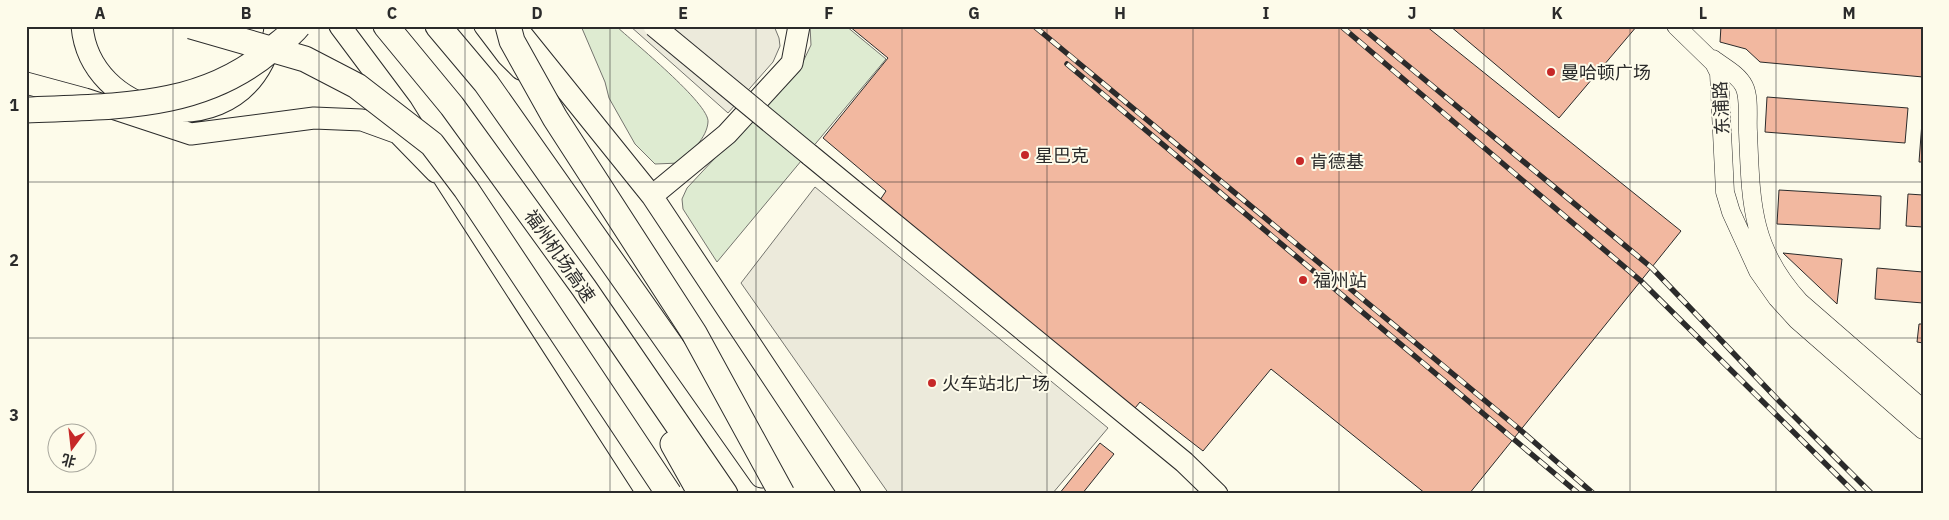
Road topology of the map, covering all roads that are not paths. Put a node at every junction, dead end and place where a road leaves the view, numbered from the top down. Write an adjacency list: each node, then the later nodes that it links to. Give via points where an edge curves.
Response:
1 (82, 26): 3 (main road, via 91,60 105,81 141,103 178,112 218,106 249,84 270,47)
2 (191, 26): 23 (highway, bridge, via 305,60 357,86 432,144 466,189)
3 (275, 26)
4 (298, 26): 16 (highway, bridge, via 253,65 230,79 184,97 125,106)
5 (340, 26): 17 (main road, via 402,108)
6 (386, 26): 19 (highway, 福州机场高速, via 452,106)
7 (438, 26): 26 (highway, via 486,83)
8 (485, 26): 18 (main road, via 507,55)
9 (508, 26): 27 (highway, bridge, via 512,40 555,118 694,333)
10 (515, 26): 18 (main road)
11 (654, 26): 29 (main road, bridge, via 1184,462)
12 (799, 26): 18 (main road, via 792,63 727,134)
13 (1676, 26): 14 (street)
14 (1698, 48): 20 (street, 东浦路, via 1734,74 1745,88 1751,194 1760,240 1770,263 1800,302); 21 (street, 东浦路, via 1714,63 1720,77 1725,192 1758,271 1797,320)
15 (26, 83): 17 (main road, via 191,134 314,118 362,120 398,133)
16 (26, 110)
17 (443, 180): 22 (main road)
18 (652, 196): 28 (main road)
19 (584, 288): 24 (highway); 25 (highway, 福州机场高速)
20 (1923, 408)
21 (1923, 430)
22 (648, 494)
23 (669, 494)
24 (702, 494)
25 (725, 494)
26 (775, 494)
27 (782, 494)
28 (850, 494)
29 (1217, 494)

